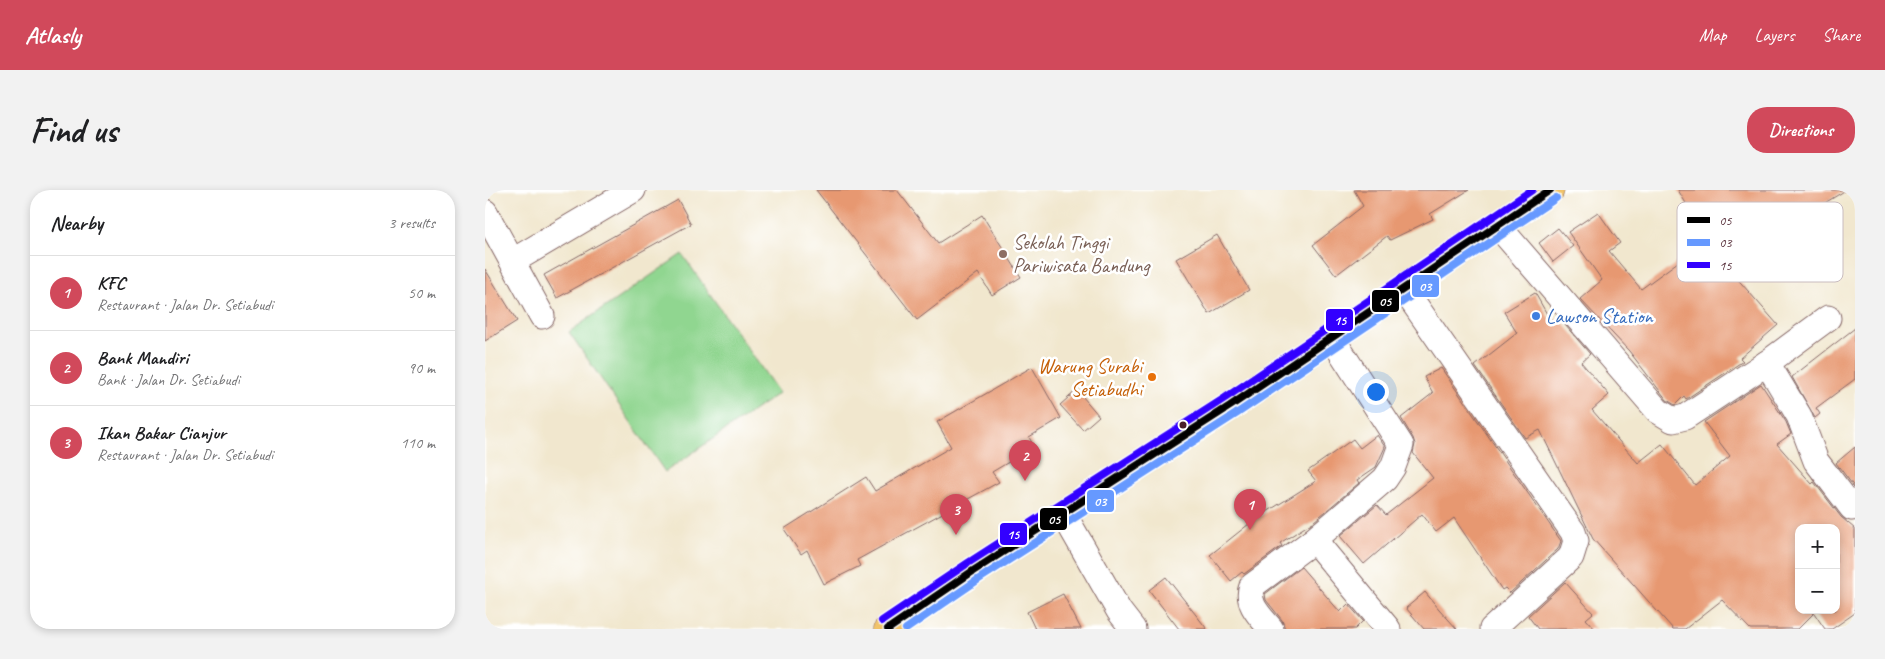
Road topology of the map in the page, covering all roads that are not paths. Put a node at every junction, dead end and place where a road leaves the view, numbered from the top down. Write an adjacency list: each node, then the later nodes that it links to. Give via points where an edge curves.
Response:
1 (633, 190): 5 (street)
2 (1550, 190): 4 (main road)
3 (485, 212): 5 (street)
4 (1498, 226): 6 (main road); 10 (street, via 1664,416 1675,420 1685,417)
5 (513, 261): 7 (street)
6 (1404, 289): 9 (main road); 18 (street, via 1573,532 1576,541 1571,557)
7 (542, 316)
8 (1828, 318): 10 (street)
9 (1332, 338): 12 (main road); 13 (street, via 1401,445 1385,479)
10 (1767, 362): 11 (street, via 1799,416 1816,461)
11 (1853, 508)
12 (1063, 513): 14 (main road); 15 (street, via 1119,611)
13 (1314, 540): 16 (street, via 1252,586 1249,594 1252,604); 17 (street)
14 (888, 629)
15 (1133, 629)
16 (1271, 629)
17 (1388, 629)
18 (1492, 629)

